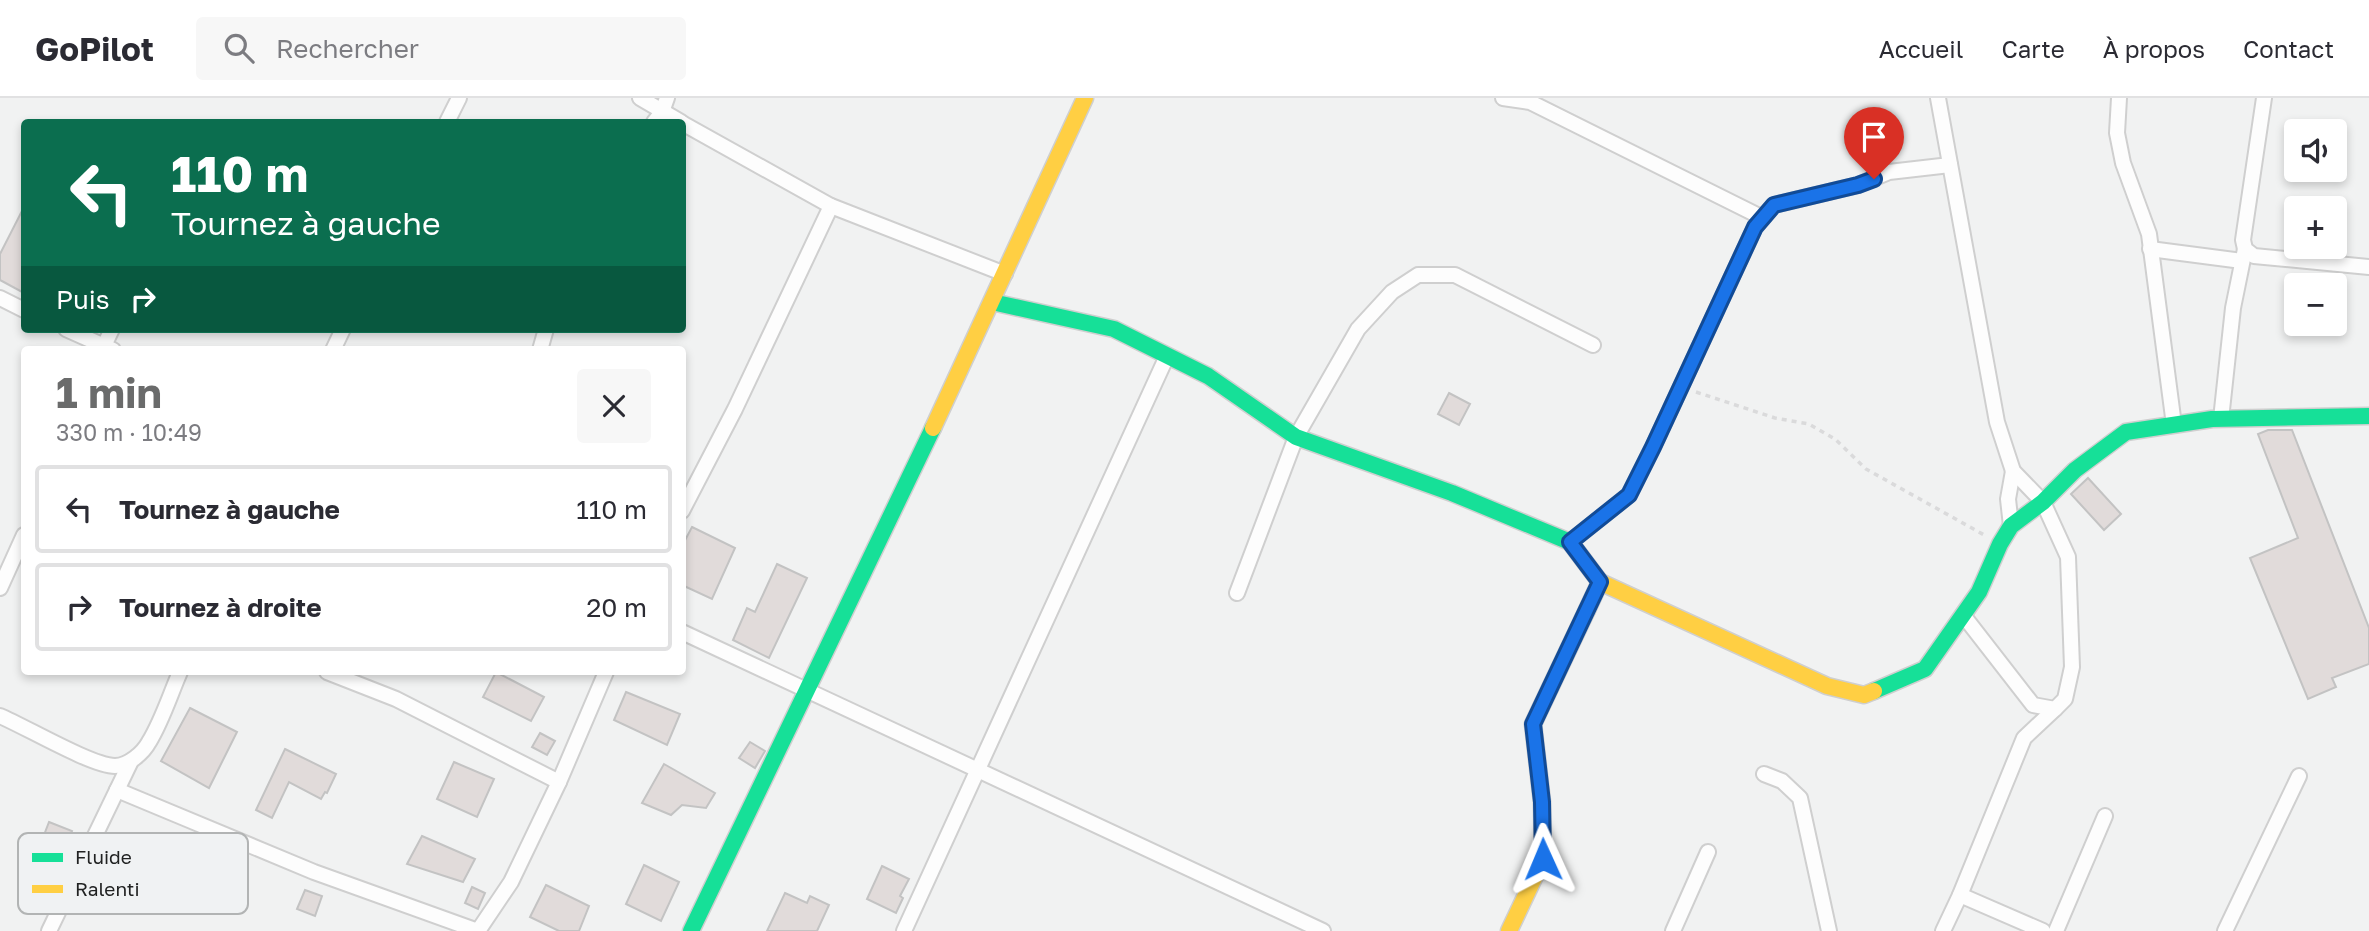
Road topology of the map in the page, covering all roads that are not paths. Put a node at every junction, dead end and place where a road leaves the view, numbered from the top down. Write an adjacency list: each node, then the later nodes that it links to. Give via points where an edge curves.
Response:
1 (459, 98): 9 (street)
2 (640, 98): 8 (street)
3 (1085, 98): 17 (street)
4 (1503, 98): 13 (street, via 1530,102)
5 (1938, 98): 11 (street)
6 (2119, 98): 14 (street, via 2117,133 2123,163 2149,234)
7 (2264, 98): 15 (street)
8 (661, 111)
9 (448, 119)
10 (686, 125): 12 (street)
11 (1950, 165): 13 (street, via 1889,172 1858,185 1774,205); 29 (street, via 1997,422)
12 (831, 206): 17 (street); 31 (street)
13 (1763, 218): 34 (street, via 1629,495)
14 (2150, 249): 15 (street); 27 (street)
15 (2243, 255): 16 (street); 26 (street)
16 (2369, 267)
17 (1005, 274): 19 (street)
18 (0, 298): 20 (street)
19 (992, 302): 24 (street, via 1114,329); 43 (street)
20 (21, 308)
21 (74, 333): 23 (street)
22 (1593, 345): 28 (street, via 1455,275 1418,275 1392,292 1359,329)
23 (100, 346)
24 (1167, 356): 28 (street, via 1208,376); 47 (street)
25 (2369, 416): 26 (street)
26 (2221, 419): 27 (street)
27 (2174, 425): 30 (street, via 2126,432 2075,470)
28 (1296, 438): 34 (street, via 1452,493); 37 (street)
29 (2013, 471): 30 (street); 32 (street, via 2008,499)
30 (2043, 502): 32 (street); 44 (street, via 2068,557 2072,667 2065,699)
31 (686, 503)
32 (2011, 526): 38 (street)
33 (21, 542): 36 (street)
34 (1570, 542): 35 (street)
35 (1600, 582): 38 (street, via 1827,686 1864,695 1925,669); 63 (street, via 1533,724 1543,859)
36 (0, 588)
37 (1237, 593)
38 (1963, 615): 44 (street, via 2033,705)
39 (686, 634): 43 (street)
40 (179, 675): 46 (street, via 149,744)
41 (335, 675): 50 (street, via 396,699)
42 (605, 675): 50 (street)
43 (808, 691): 47 (street); 60 (street)
44 (2055, 709): 57 (street, via 2024,738)
45 (0, 716): 46 (street, via 96,762 115,766)
46 (131, 761): 51 (street)
47 (979, 771): 61 (street); 62 (street)
48 (1764, 774): 65 (street, via 1782,781 1800,797)
49 (2299, 776): 69 (street)
50 (559, 782): 55 (street, via 511,882 478,931)
51 (117, 790): 53 (street); 54 (street)
52 (2105, 816): 68 (street)
53 (96, 833)
54 (220, 833)
55 (248, 845)
56 (1708, 852): 64 (street)
57 (1960, 895): 66 (street); 67 (street)
58 (57, 914): 59 (street)
59 (49, 931)
60 (691, 931)
61 (904, 931)
62 (1323, 931)
63 (1509, 931)
64 (1673, 931)
65 (1829, 931)
66 (1943, 931)
67 (2043, 931)
68 (2056, 931)
69 (2225, 931)

